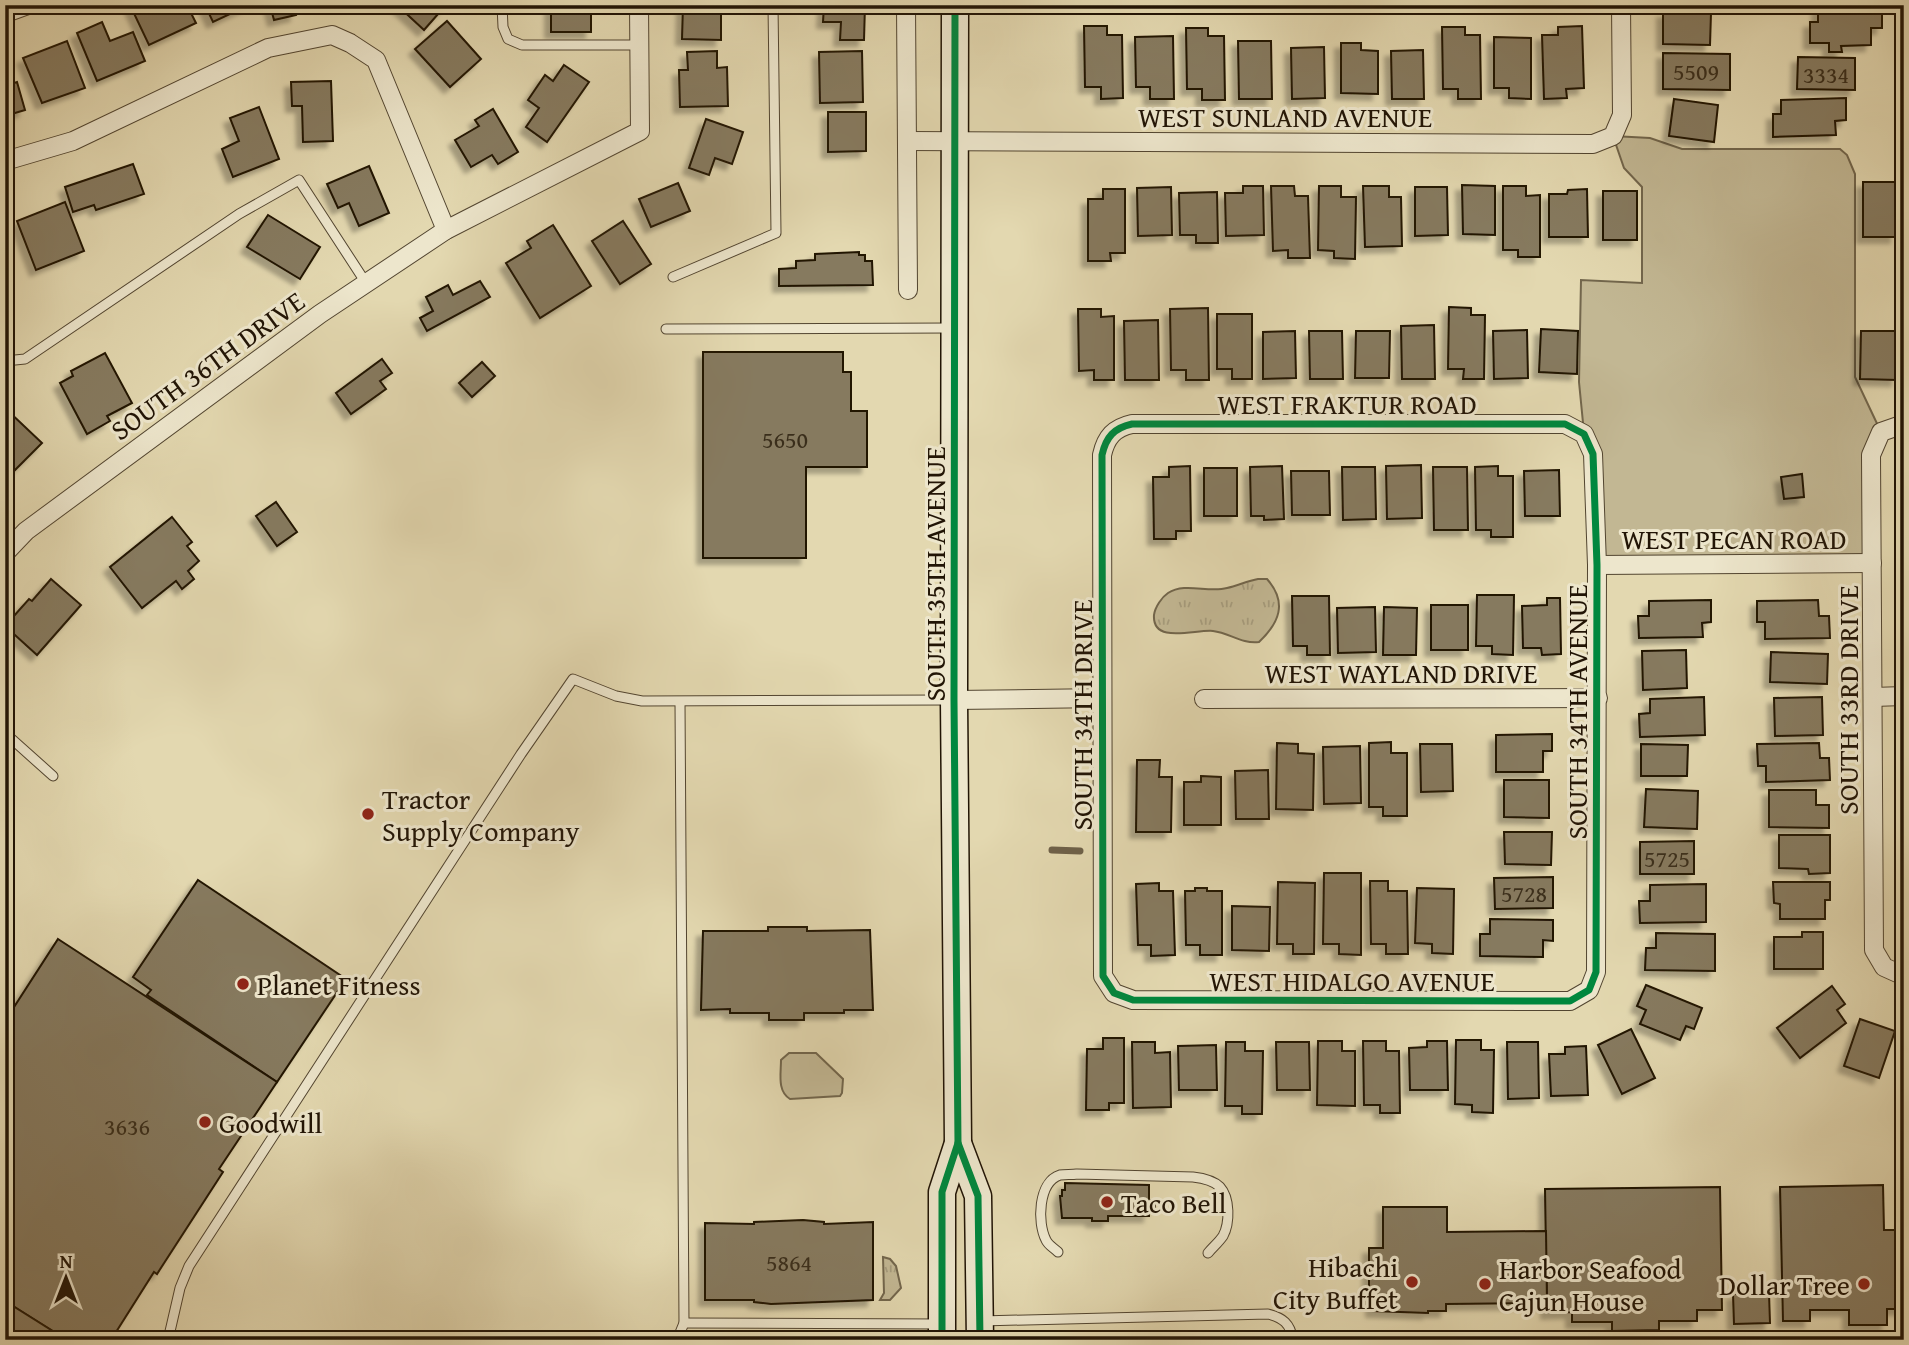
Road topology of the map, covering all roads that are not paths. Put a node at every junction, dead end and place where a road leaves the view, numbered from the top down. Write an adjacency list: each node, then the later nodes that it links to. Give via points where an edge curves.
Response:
1 (41, 5): 8 (lane)
2 (502, 5): 9 (lane, via 508,39 522,45)
3 (639, 5): 9 (street)
4 (773, 5): 14 (lane, via 776,233)
5 (906, 5): 10 (street)
6 (956, 5): 11 (main road, SOUTH 35TH AVENUE)
7 (1621, 5): 11 (street, WEST SUNLAND AVENUE, via 1622,115 1613,136 1594,144)
8 (5, 18)
9 (639, 45): 13 (street, SOUTH 36TH DRIVE, via 640,131)
10 (907, 141): 11 (street); 16 (street)
11 (956, 141): 17 (main road, SOUTH 35TH AVENUE)
12 (5, 160): 13 (street, via 73,141 268,48 332,35 376,60)
13 (446, 230): 15 (street, SOUTH 36TH DRIVE)
14 (673, 277)
15 (366, 283): 19 (lane, via 299,180 239,214 25,359); 23 (street, SOUTH 36TH DRIVE, via 26,531)
16 (908, 290)
17 (956, 328): 18 (lane); 31 (main road, SOUTH 35TH AVENUE)
18 (666, 329)
19 (5, 360)
20 (1904, 424): 24 (street, SOUTH 33RD DRIVE, via 1881,432 1871,455)
21 (1584, 434): 22 (street, WEST FRAKTUR ROAD, via 1565,424 1132,424); 25 (street, SOUTH 34TH AVENUE, via 1594,454)
22 (1110, 435): 28 (street, SOUTH 34TH DRIVE, via 1102,455)
23 (5, 552)
24 (1872, 563): 25 (street, WEST PECAN ROAD); 26 (street, SOUTH 33RD DRIVE)
25 (1597, 565): 29 (street, SOUTH 34TH AVENUE)
26 (1873, 696): 27 (street); 35 (street, SOUTH 33RD DRIVE, via 1874,950 1884,967)
27 (1904, 696)
28 (1102, 698): 31 (street); 37 (street, SOUTH 34TH DRIVE, via 1103,976)
29 (1598, 698): 30 (street, WEST WAYLAND DRIVE); 36 (street, SOUTH 34TH AVENUE, via 1596,972)
30 (1204, 699)
31 (954, 700): 32 (lane); 38 (main road, SOUTH 35TH AVENUE)
32 (680, 702): 41 (lane); 44 (lane, via 616,696 573,679 189,1266)
33 (5, 733): 34 (lane)
34 (53, 776)
35 (1904, 976)
36 (1589, 990): 37 (street, WEST HIDALGO AVENUE, via 1570,1001 1133,1000)
37 (1114, 993)
38 (958, 1143): 42 (main road, SOUTH 35TH AVENUE, via 978,1196); 43 (main road, SOUTH 35TH AVENUE, via 942,1192)
39 (1058, 1252): 40 (lane, via 1046,1242 1041,1226 1044,1192 1059,1175 1077,1174 1193,1177 1212,1182 1226,1199 1226,1228)
40 (1208, 1253)
41 (684, 1323): 43 (lane); 45 (lane)
42 (980, 1330): 46 (lane, via 1268,1314 1288,1324)
43 (942, 1332)
44 (168, 1340)
45 (677, 1340)
46 (1293, 1340)

